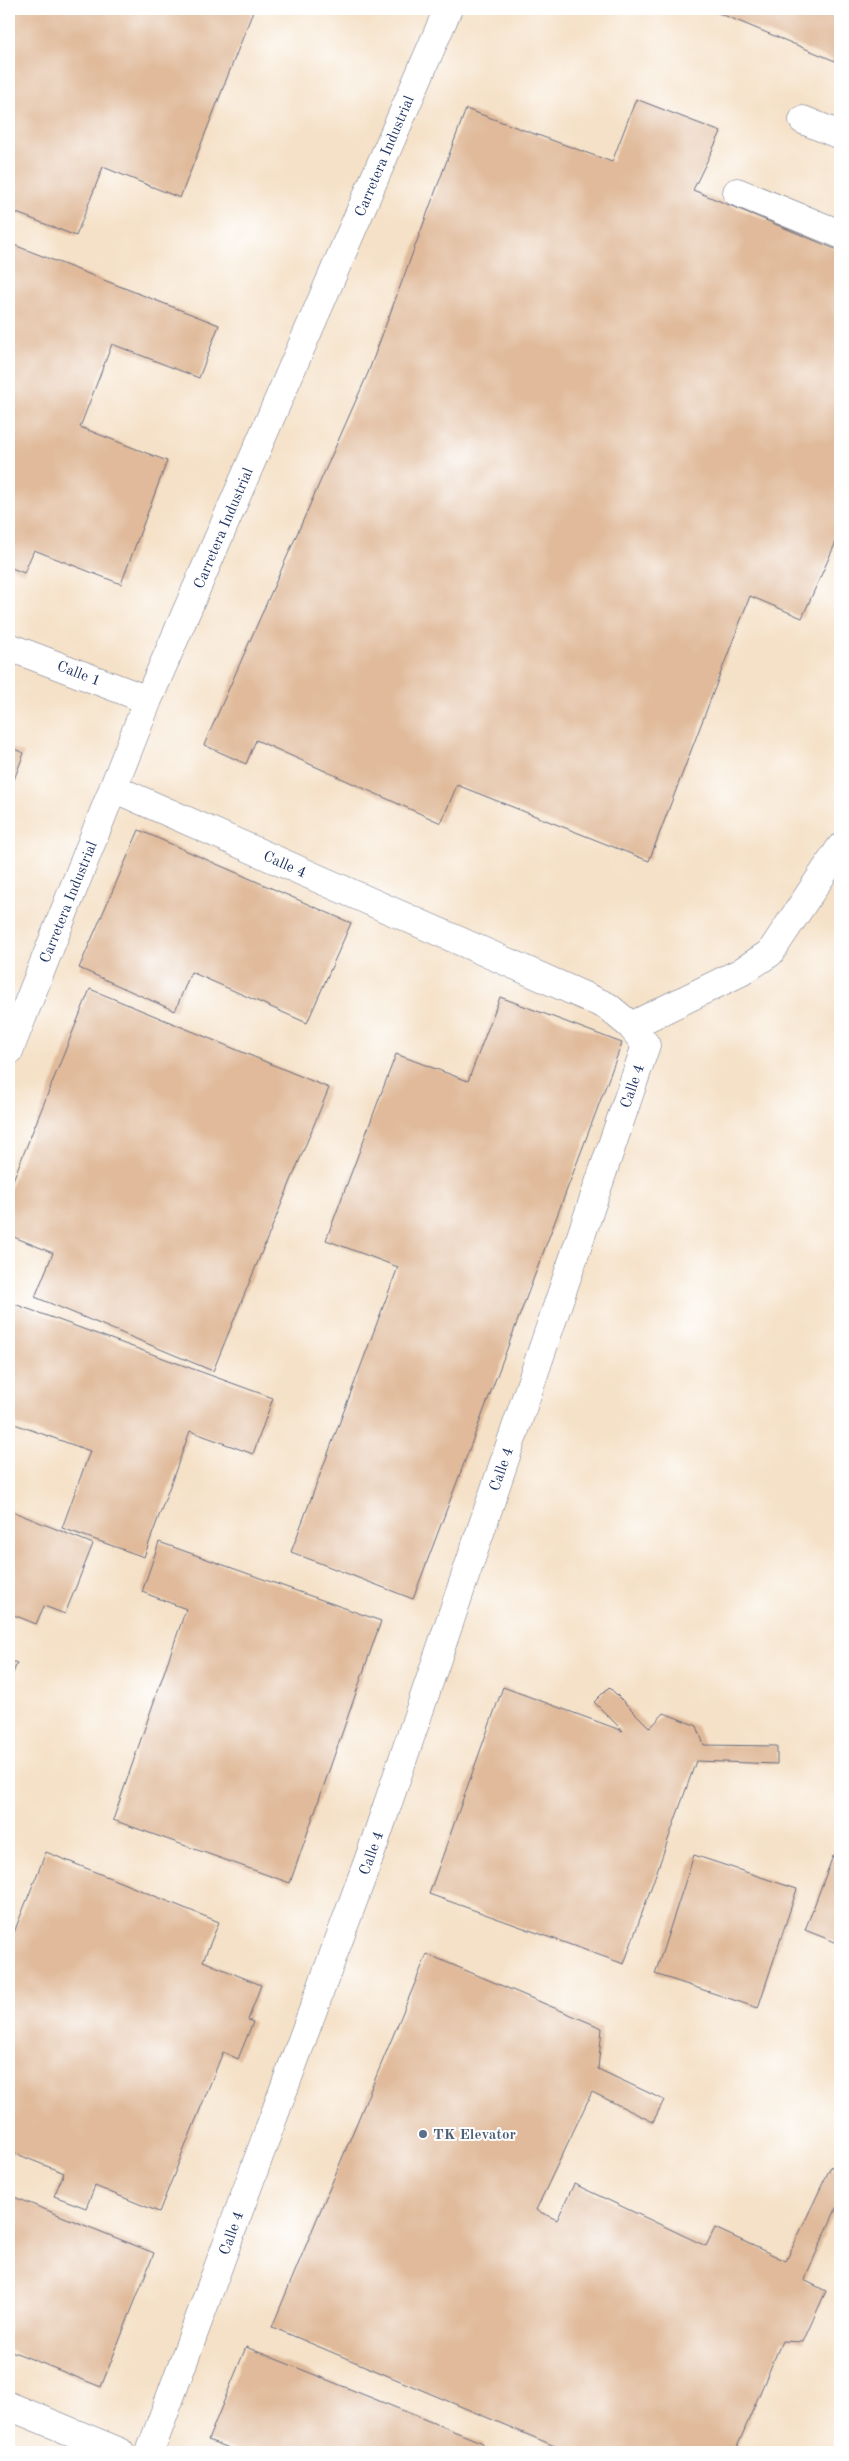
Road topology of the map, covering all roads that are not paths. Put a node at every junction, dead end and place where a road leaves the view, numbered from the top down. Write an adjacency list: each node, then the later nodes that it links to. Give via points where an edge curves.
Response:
1 (448, 9): 7 (street, Carretera Industrial)
2 (803, 120): 3 (street)
3 (840, 135)
4 (737, 192): 5 (street)
5 (840, 234)
6 (9, 647): 7 (street, Calle 1)
7 (148, 700): 8 (street, Carretera Industrial)
8 (113, 788): 10 (street, Calle 4, via 608,1006); 11 (street, Carretera Industrial)
9 (840, 848): 10 (street, via 770,953 741,972)
10 (631, 1026): 14 (street, Calle 4, via 646,1045 372,1850)
11 (9, 1051)
12 (9, 2406): 13 (street)
13 (120, 2452)
14 (150, 2452)

